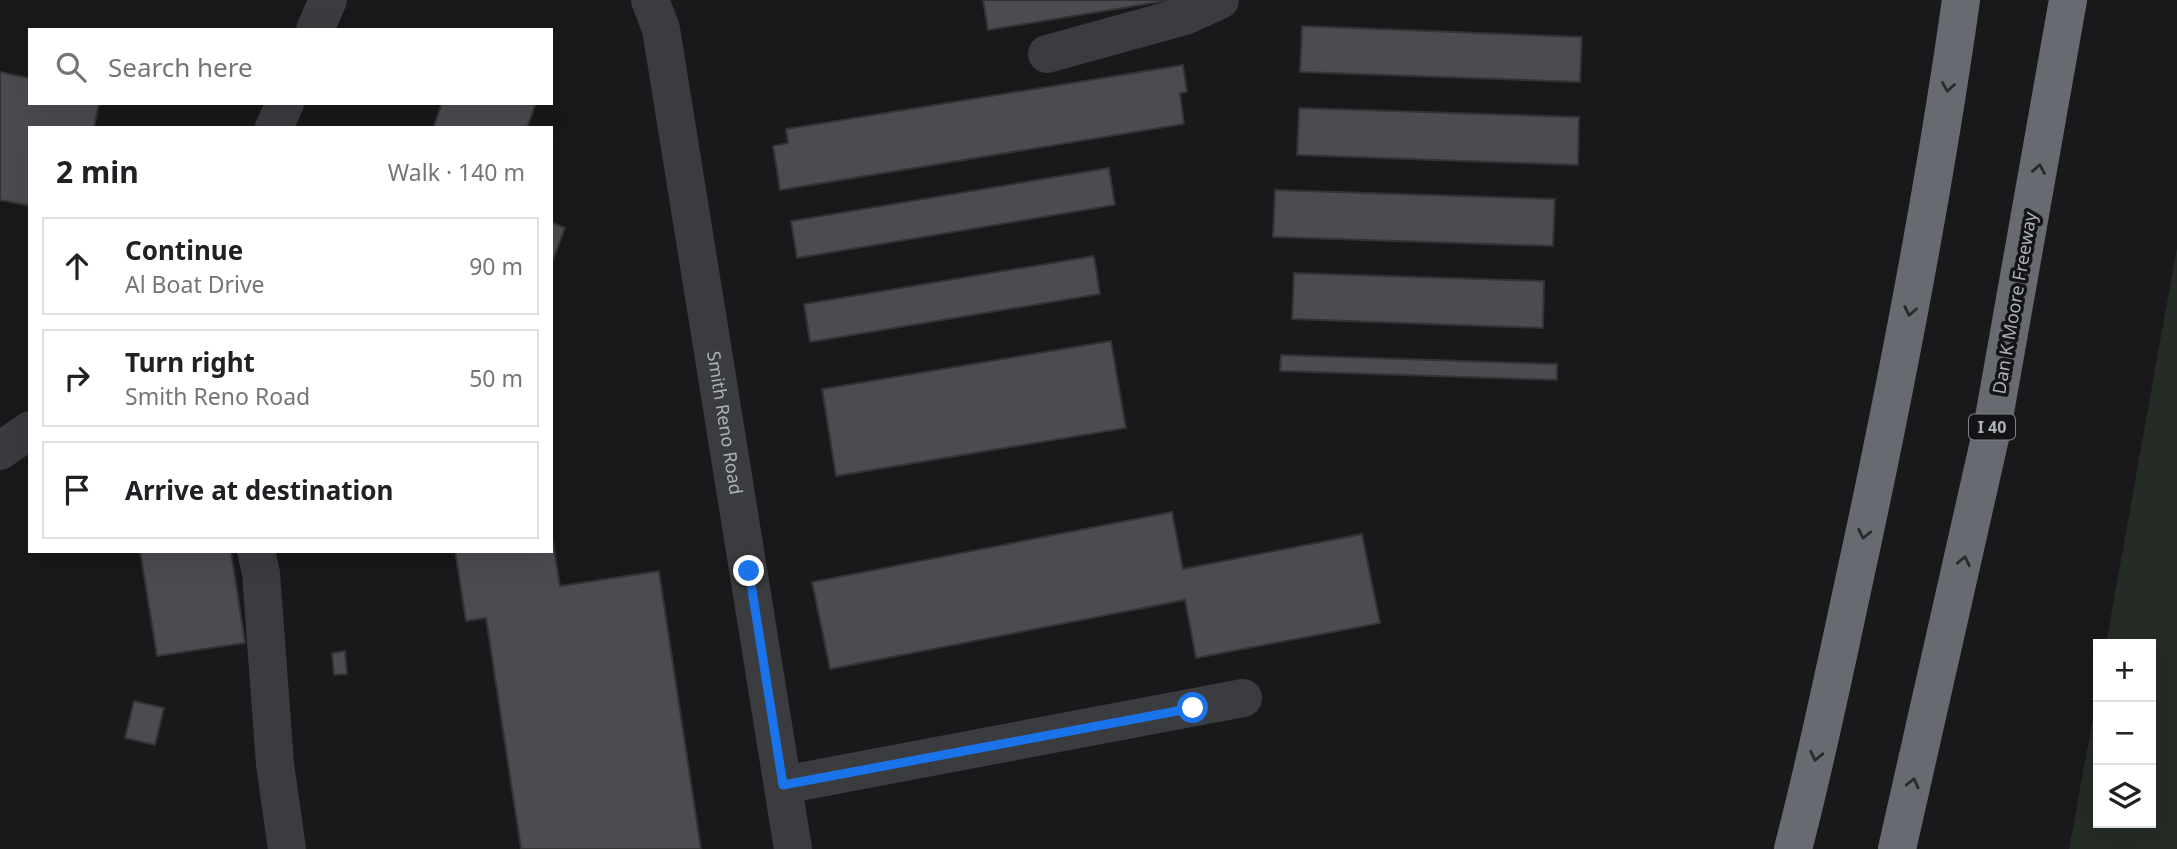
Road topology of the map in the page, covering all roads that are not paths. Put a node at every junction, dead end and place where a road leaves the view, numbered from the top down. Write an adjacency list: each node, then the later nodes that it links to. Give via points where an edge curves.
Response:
1 (328, 0): 6 (street)
2 (650, 0): 14 (street, Smith Reno Road, via 661,29)
3 (1220, 0): 7 (street, via 1185,16)
4 (2068, 0): 18 (highway, Dan K Moore Freeway / I 40, one-way to 4, via 1992,429)
5 (1958, 6): 17 (highway, one-way to 17, via 1929,206 1894,395)
6 (316, 28)
7 (1047, 54)
8 (284, 105): 9 (street)
9 (275, 126)
10 (28, 431): 11 (street)
11 (0, 452)
12 (256, 553): 15 (street)
13 (1243, 698): 14 (street)
14 (783, 785): 16 (street, Smith Reno Road)
15 (287, 849)
16 (793, 849)
17 (1793, 849)
18 (1897, 849)

